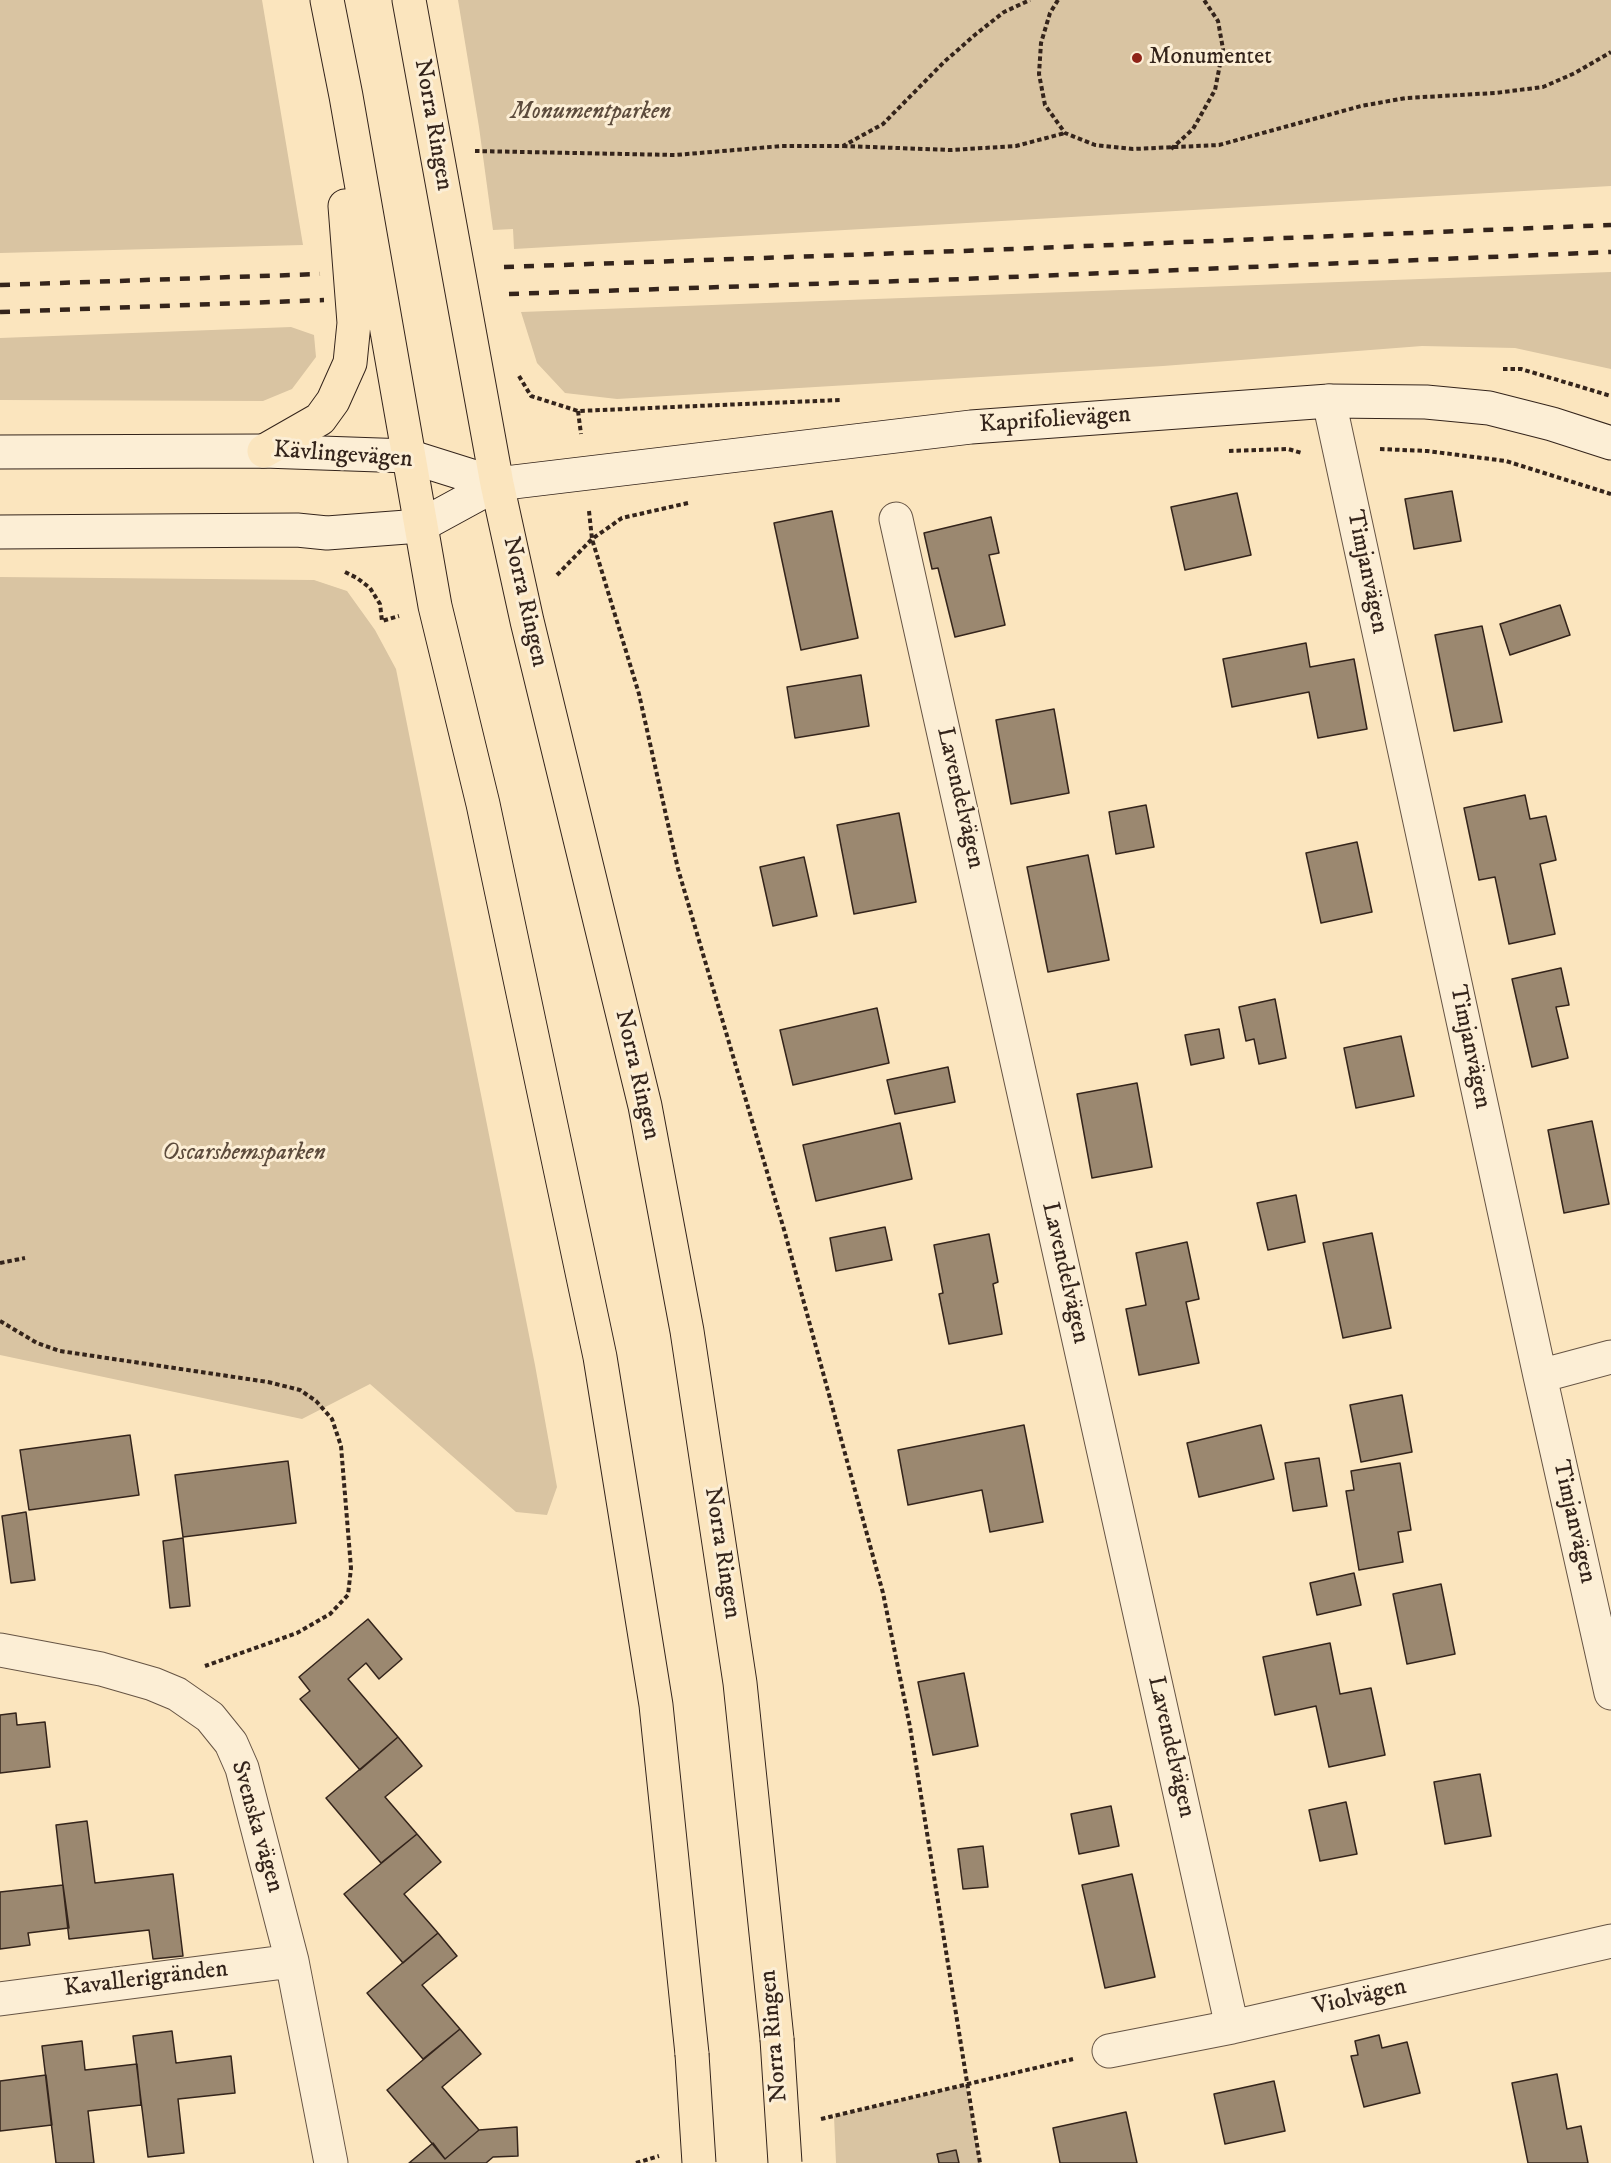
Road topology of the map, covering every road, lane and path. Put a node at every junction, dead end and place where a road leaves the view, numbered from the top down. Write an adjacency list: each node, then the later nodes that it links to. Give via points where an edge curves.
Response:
1 (327, 0): 7 (main road)
2 (409, 0): 19 (main road, Norra Ringen)
3 (1030, 0): 9 (path, via 1004,12 976,34 883,124)
4 (1058, 0): 8 (path, via 1041,43 1040,74 1045,105)
5 (1204, 0): 10 (path, via 1218,21 1223,49 1215,90 1193,129)
6 (1611, 52): 10 (path, via 1544,87 1406,98 1361,106 1219,146)
7 (346, 96): 15 (main road, via 344,196 354,323 350,363 333,401 320,418); 18 (main road)
8 (1065, 133): 9 (path, via 1016,146 951,150); 10 (path, via 1095,145)
9 (843, 146): 11 (path, via 782,146 675,155)
10 (1171, 149)
11 (470, 151)
12 (1329, 401): 13 (street, Kaprifolievägen, via 1426,402 1489,408); 14 (street, Timjanvägen); 19 (street, Kaprifolievägen, via 971,427)
13 (1611, 443)
14 (1339, 448): 16 (path, via 1308,454 1288,449); 20 (path, via 1427,451 1506,461); 33 (street, Timjanvägen)
15 (264, 450): 17 (street, Kävlingevägen); 18 (street, Kävlingevägen)
16 (1220, 451)
17 (0, 452)
18 (408, 456): 19 (street, Kävlingevägen); 23 (main road)
19 (497, 484): 23 (street); 27 (main road, Norra Ringen)
20 (1611, 494)
21 (692, 502): 25 (path, via 622,518)
22 (896, 519): 40 (street, Lavendelvägen)
23 (420, 526): 24 (street, via 327,533); 28 (main road)
24 (0, 532)
25 (592, 539): 27 (path, via 560,574); 42 (path, via 639,694 678,869 883,1593 910,1727)
26 (338, 569): 28 (path, via 370,588 380,604 382,621)
27 (519, 586): 45 (main road, Norra Ringen, bridge, via 645,1106 687,1331 740,1683 777,2039)
28 (435, 606): 44 (main road, bridge, via 485,815 600,1357 656,1705 692,2054)
29 (25, 1258): 30 (path)
30 (0, 1263)
31 (0, 1321): 35 (path, via 37,1343 60,1351 300,1389 332,1419 342,1457 351,1568 348,1595 330,1614 297,1633)
32 (1611, 1357): 33 (street)
33 (1540, 1376): 36 (street, Timjanvägen)
34 (0, 1650): 35 (street, Svenska vägen, via 101,1669)
35 (153, 1684): 38 (street, Svenska vägen, via 177,1694 210,1717 231,1743 242,1768)
36 (1611, 1693)
37 (1611, 1941): 40 (street, Violvägen)
38 (292, 1960): 39 (street, Kavallerigränden); 43 (street, Svenska vägen)
39 (0, 1999)
40 (1232, 2027): 41 (street, Violvägen)
41 (1109, 2051): 42 (path)
42 (966, 2085): 46 (path)
43 (331, 2163)
44 (699, 2163)
45 (785, 2163)
46 (980, 2163)

